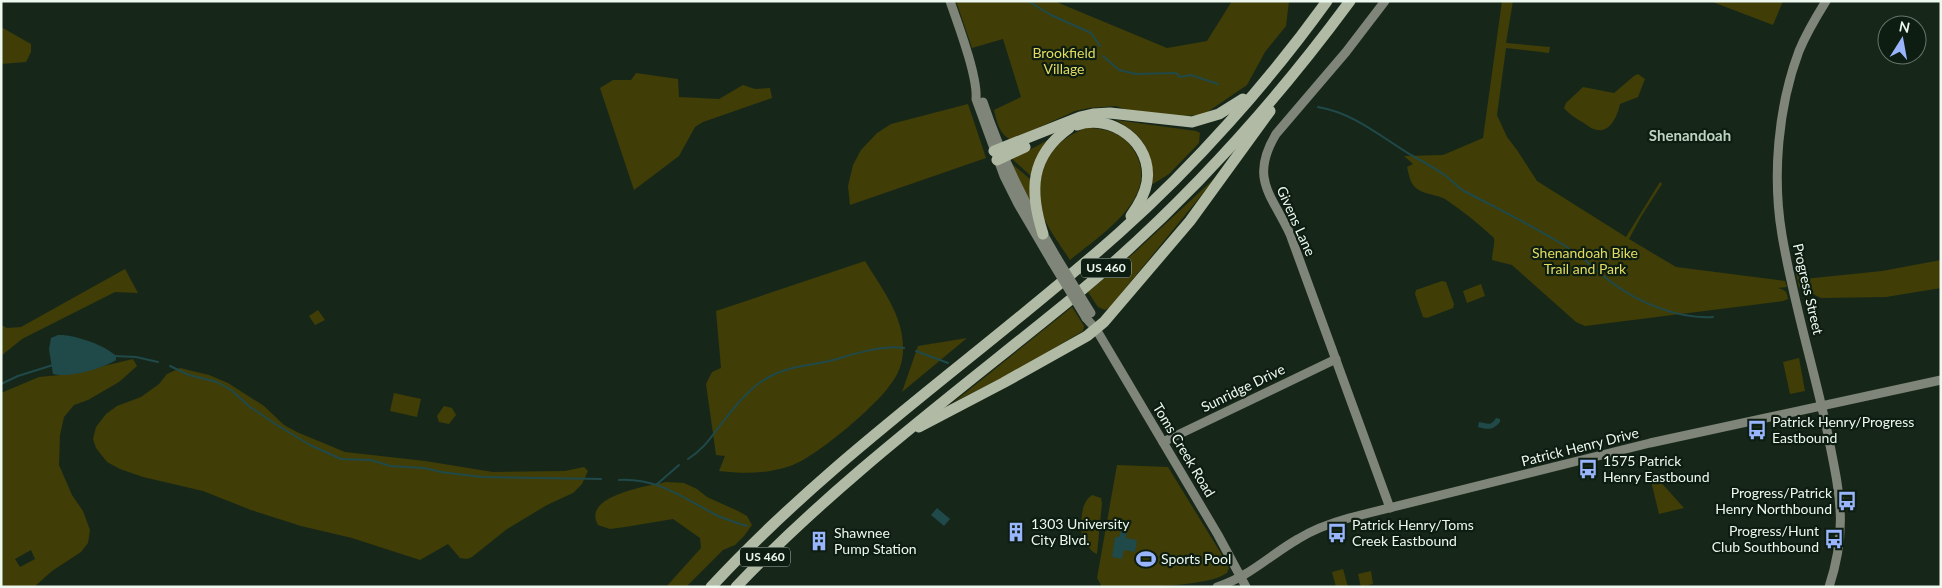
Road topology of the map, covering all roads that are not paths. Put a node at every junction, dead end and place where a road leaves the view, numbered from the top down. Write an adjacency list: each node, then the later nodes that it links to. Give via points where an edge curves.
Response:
1 (950, 1): 9 (street, Toms Creek Road)
2 (1327, 1): 7 (highway, US 460)
3 (1350, 1): 6 (highway, US 460)
4 (1385, 1): 14 (street, Givens Lane, via 1276,134 1265,159 1266,188 1290,234)
5 (1826, 1): 16 (street, Progress Street, via 1799,51 1791,77 1782,120 1777,173 1782,234)
6 (1294, 74): 13 (highway, via 1206,200); 17 (highway, US 460, via 1223,155 1129,248)
7 (1260, 86): 9 (highway, via 1219,114 1199,122 1093,114); 11 (highway, US 460, via 1160,195)
8 (1069, 128): 9 (highway); 10 (highway, via 1046,151 1036,172 1034,204); 11 (highway, via 1099,122 1114,126 1127,133 1143,154 1147,167 1143,195)
9 (999, 154): 10 (street, Toms Creek Road); 12 (street, Toms Creek Road, via 1018,204)
10 (1042, 234): 12 (street, Toms Creek Road)
11 (1118, 234): 21 (highway, US 460, via 836,466 781,516)
12 (1054, 260): 13 (street, Toms Creek Road, bridge)
13 (1096, 329): 17 (highway); 18 (street, Toms Creek Road)
14 (1336, 360): 18 (street, Sunridge Drive); 19 (street, Givens Lane)
15 (1941, 380): 16 (street, Patrick Henry Drive)
16 (1821, 406): 19 (street, Patrick Henry Drive, via 1650,443); 25 (street, Progress Street, via 1842,515 1838,552)
17 (897, 439): 22 (highway, US 460, via 795,528)
18 (1163, 442): 20 (street, Toms Creek Road)
19 (1390, 508): 20 (street, Patrick Henry Drive, via 1317,528)
20 (1241, 577): 23 (street, Patrick Henry Drive); 24 (street, Toms Creek Road)
21 (712, 587)
22 (736, 587)
23 (1218, 587)
24 (1246, 587)
25 (1829, 587)

